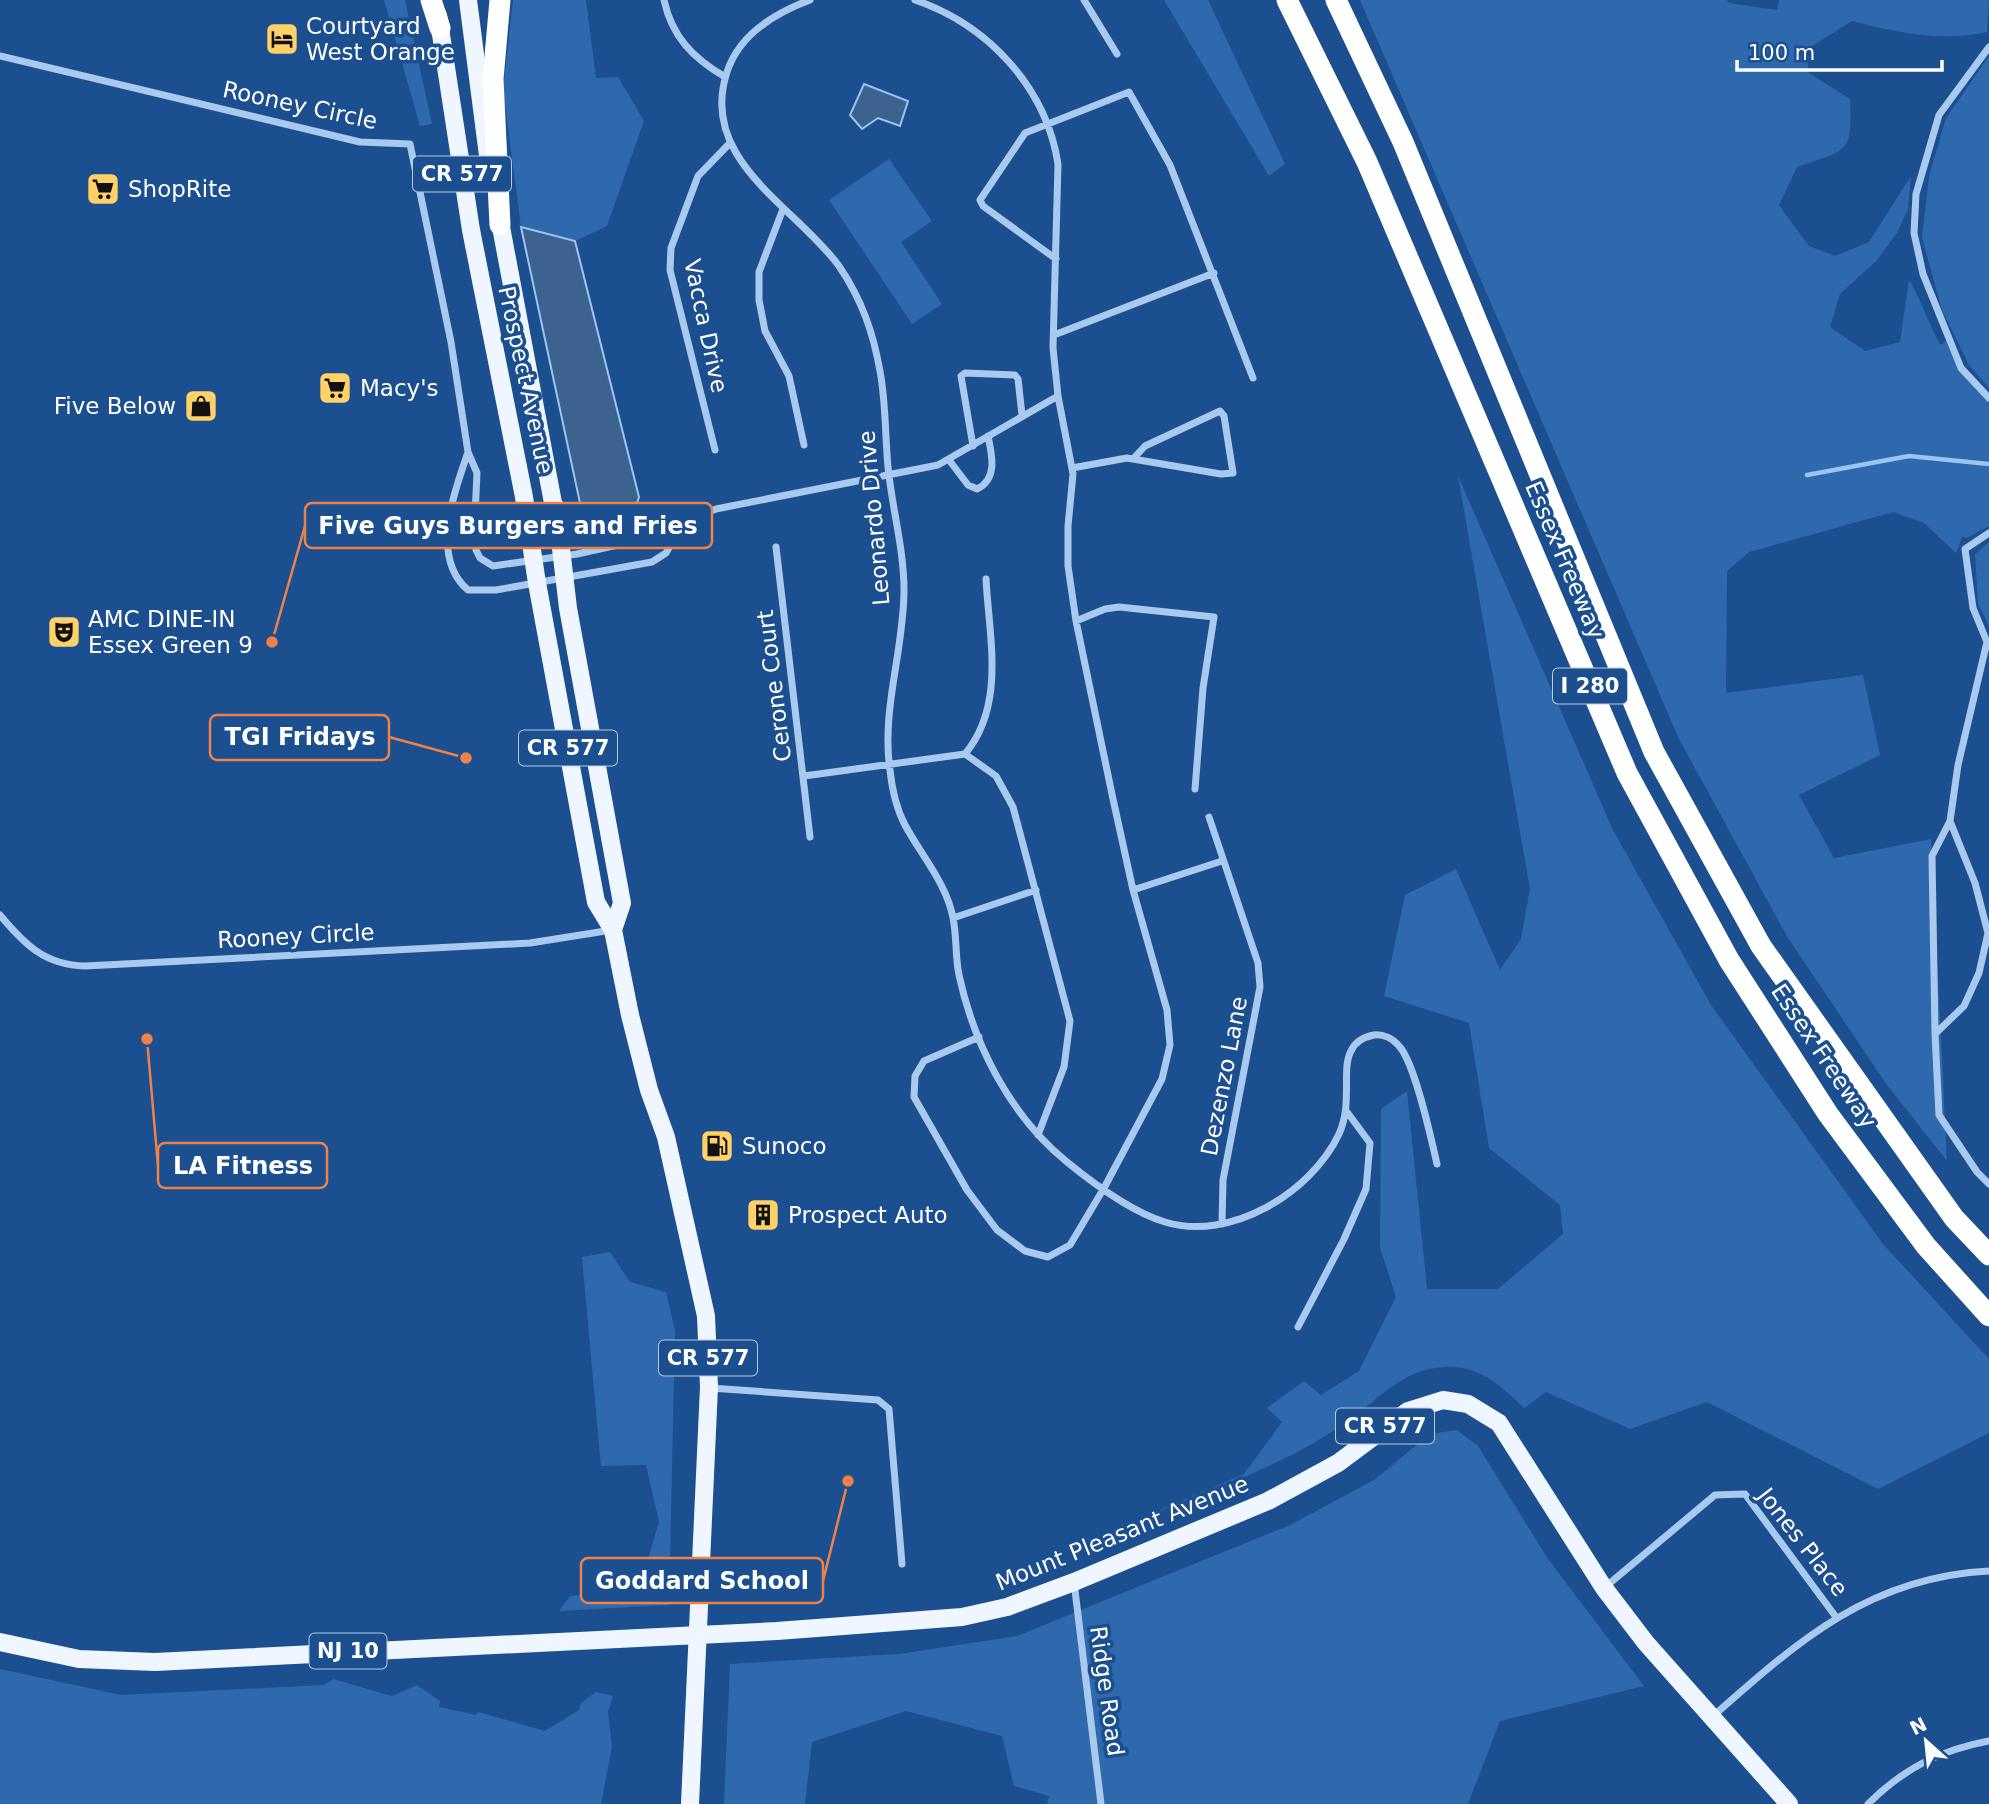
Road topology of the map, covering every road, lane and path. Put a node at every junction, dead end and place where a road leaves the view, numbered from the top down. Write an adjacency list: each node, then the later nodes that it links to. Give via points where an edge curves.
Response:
1 (431, 0): 12 (highway)
2 (436, 0): 12 (main road, Prospect Avenue / CR 577)
3 (468, 0): 20 (main road, Prospect Avenue / CR 577)
4 (500, 0): 20 (highway, via 493,79)
5 (664, 0): 16 (street, via 674,31 686,48 698,62)
6 (810, 0): 16 (street, Leonardo Drive, via 746,38 731,58)
7 (915, 0): 11 (street)
8 (1084, 0): 14 (street)
9 (1287, 0): 71 (highway, Essex Freeway / I 280, via 1367,162 1627,773 1729,960 1828,1114 1926,1246)
10 (1336, 0): 70 (highway, Essex Freeway / I 280, via 1403,142 1654,752 1761,946 1946,1207)
11 (927, 2): 17 (street, via 991,44 1029,88)
12 (440, 28): 43 (main road, Prospect Avenue / CR 577, via 471,230)
13 (1989, 47): 26 (street, via 1939,115 1916,194 1914,233 1923,274 1961,368)
14 (1117, 54)
15 (0, 56): 32 (street, Rooney Circle, via 360,142 410,144 451,342)
16 (725, 77): 18 (street, Leonardo Drive, via 721,125)
17 (1049, 124): 21 (street, via 1058,164); 21 (street, via 1025,134 980,200); 22 (street, via 1129,92 1170,165)
18 (730, 143): 19 (street, Leonardo Drive); 31 (street, Vacca Drive, via 698,176 671,248 670,270)
19 (783, 209): 29 (street, via 759,272 759,300 765,331 789,376); 36 (street, Leonardo Drive, via 834,260 857,294 873,330)
20 (500, 225): 37 (main road, Prospect Avenue / CR 577)
21 (1056, 259): 23 (street)
22 (1214, 274): 23 (street); 24 (street)
23 (1054, 335): 25 (street)
24 (1253, 378)
25 (1058, 396): 27 (street, Rooney Circle); 35 (street)
26 (1989, 398)
27 (1022, 415): 28 (street, Rooney Circle); 30 (street, via 1015,375 965,373 961,376)
28 (988, 436): 30 (street, Rooney Circle); 34 (street, via 992,473 985,485 977,489 968,485)
29 (804, 445)
30 (973, 446): 34 (street, Rooney Circle)
31 (715, 450)
32 (468, 452): 43 (street, Rooney Circle, via 477,473 474,537 481,558 502,567); 46 (street, Rooney Circle, via 447,515 458,580 468,590 481,592)
33 (1133, 459): 33 (street, via 1221,474 1233,473 1220,411 1145,446); 35 (street)
34 (949, 460): 36 (street, Rooney Circle)
35 (1072, 468): 47 (street, via 1068,553)
36 (889, 476): 38 (street, Rooney Circle, via 756,499 716,509); 50 (street, Leonardo Drive, via 904,587)
37 (551, 498): 40 (street, via 588,523); 42 (main road, Prospect Avenue / CR 577)
38 (682, 525): 40 (street, Rooney Circle); 44 (street, via 666,553 652,562)
39 (1989, 533): 48 (street, via 1965,549 1973,608)
40 (636, 541): 42 (street, Rooney Circle)
41 (776, 547): 51 (street, Cerone Court)
42 (562, 557): 43 (street, Rooney Circle); 44 (main road, Prospect Avenue / CR 577)
43 (534, 561): 46 (main road, Prospect Avenue / CR 577)
44 (564, 578): 46 (street); 61 (main road, Prospect Avenue / CR 577, via 622,903)
45 (986, 579): 49 (street, via 992,695 978,738)
46 (537, 583): 61 (main road, Prospect Avenue / CR 577, via 596,902)
47 (1076, 621): 52 (street, via 1119,607 1214,617); 58 (street)
48 (1988, 641): 54 (street, via 1958,765)
49 (965, 754): 50 (street, Cerone Court); 57 (street, via 983,764 1006,789)
50 (889, 765): 51 (street, Cerone Court); 60 (street, Leonardo Drive, via 902,821 946,895)
51 (804, 776): 55 (street)
52 (1195, 789)
53 (1209, 817): 56 (street, Dezenzo Lane)
54 (1950, 821): 62 (street, via 1932,856); 62 (street, via 1975,883 1987,933 1979,973 1964,1006)
55 (810, 837)
56 (1222, 861): 58 (street); 69 (street, Dezenzo Lane, via 1258,963 1260,987 1223,1180)
57 (1036, 890): 60 (street); 65 (street, via 1070,1021 1064,1067)
58 (1133, 890): 68 (street, via 1167,1010 1170,1045 1162,1079)
59 (0, 915): 61 (street, Rooney Circle, via 37,954 85,966 530,943)
60 (953, 918): 63 (street, Leonardo Drive, via 959,976)
61 (613, 930): 73 (main road, Prospect Avenue / CR 577, via 630,1015 697,1267 706,1316)
62 (1935, 1034): 67 (street, via 1939,1115)
63 (979, 1037): 65 (street, Leonardo Drive, via 1016,1107); 68 (street, via 924,1061 915,1076 914,1097 967,1189 997,1230 1025,1251 1048,1257 1070,1245)
64 (1347, 1112): 66 (street, Leonardo Drive, via 1351,1049 1374,1035 1392,1040 1405,1054); 69 (street, Leonardo Drive, via 1323,1162 1306,1179 1286,1196); 72 (street, via 1370,1143 1366,1189)
65 (1038, 1135): 68 (street, Leonardo Drive, via 1067,1163)
66 (1437, 1164)
67 (1989, 1184)
68 (1104, 1188): 69 (street, Leonardo Drive, via 1162,1221 1200,1227)
69 (1222, 1224)
70 (1989, 1255)
71 (1989, 1316)
72 (1298, 1327)
73 (709, 1387): 74 (street, via 878,1400 889,1409); 79 (main road, Prospect Avenue / CR 577)
74 (902, 1564)
75 (1989, 1570): 78 (street, via 1895,1590)
76 (1074, 1582): 77 (main road, Mount Pleasant Avenue / CR 577, via 1268,1501 1338,1463 1408,1411 1443,1400 1468,1404 1499,1423); 79 (main road, Mount Pleasant Avenue / CR 577, via 1007,1607 961,1617); 84 (street, Ridge Road)
77 (1604, 1588): 78 (street, Jones Place, via 1715,1495 1745,1494); 81 (main road, Mount Pleasant Avenue / CR 577)
78 (1836, 1617): 81 (street, via 1789,1650)
79 (698, 1634): 80 (main road, Mount Pleasant Avenue / NJ 10, via 117,1662); 83 (main road, Prospect Avenue)
80 (0, 1643)
81 (1712, 1718): 85 (main road, Mount Pleasant Avenue / CR 577)
82 (1989, 1741): 86 (street, via 1954,1747 1917,1764)
83 (690, 1804)
84 (1101, 1804)
85 (1789, 1804)
86 (1868, 1804)

